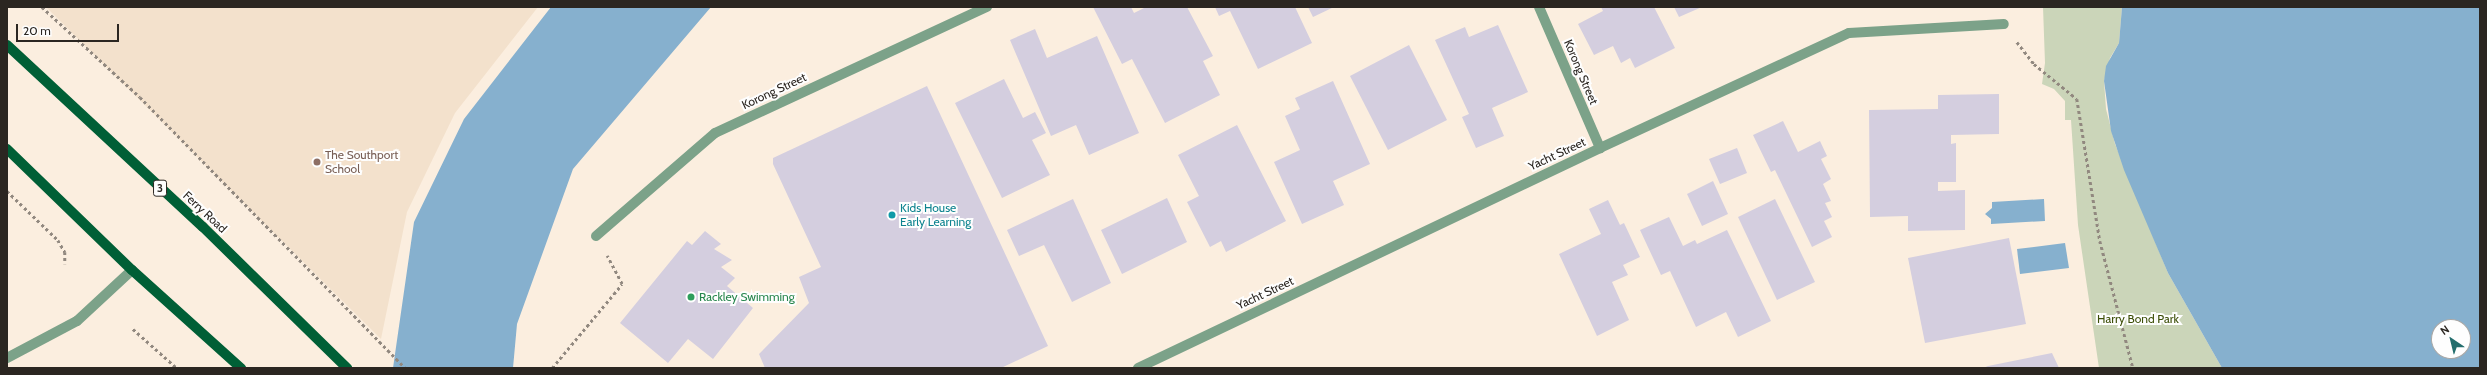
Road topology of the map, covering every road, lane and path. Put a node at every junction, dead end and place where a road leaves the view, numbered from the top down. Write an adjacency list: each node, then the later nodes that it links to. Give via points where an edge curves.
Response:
1 (42, 7): 17 (path, via 140,97)
2 (987, 7): 9 (street, Korong Street, via 714,133)
3 (1539, 7): 6 (street, Korong Street)
4 (2004, 24): 6 (street, Yacht Street, via 1849,33); 20 (path, via 2034,64 2077,99 2100,241)
5 (7, 45): 16 (main road, Ferry Road / 3, via 312,331)
6 (1600, 148): 19 (street, Yacht Street)
7 (7, 149): 11 (main road)
8 (7, 191): 10 (path, via 58,240 65,252)
9 (596, 236): 18 (path, via 622,284)
10 (65, 264)
11 (132, 270): 13 (street, via 77,321); 15 (main road)
12 (133, 329): 14 (path)
13 (7, 358)
14 (177, 368)
15 (241, 368)
16 (347, 368)
17 (405, 368)
18 (552, 368)
19 (1138, 368)
20 (2133, 368)

